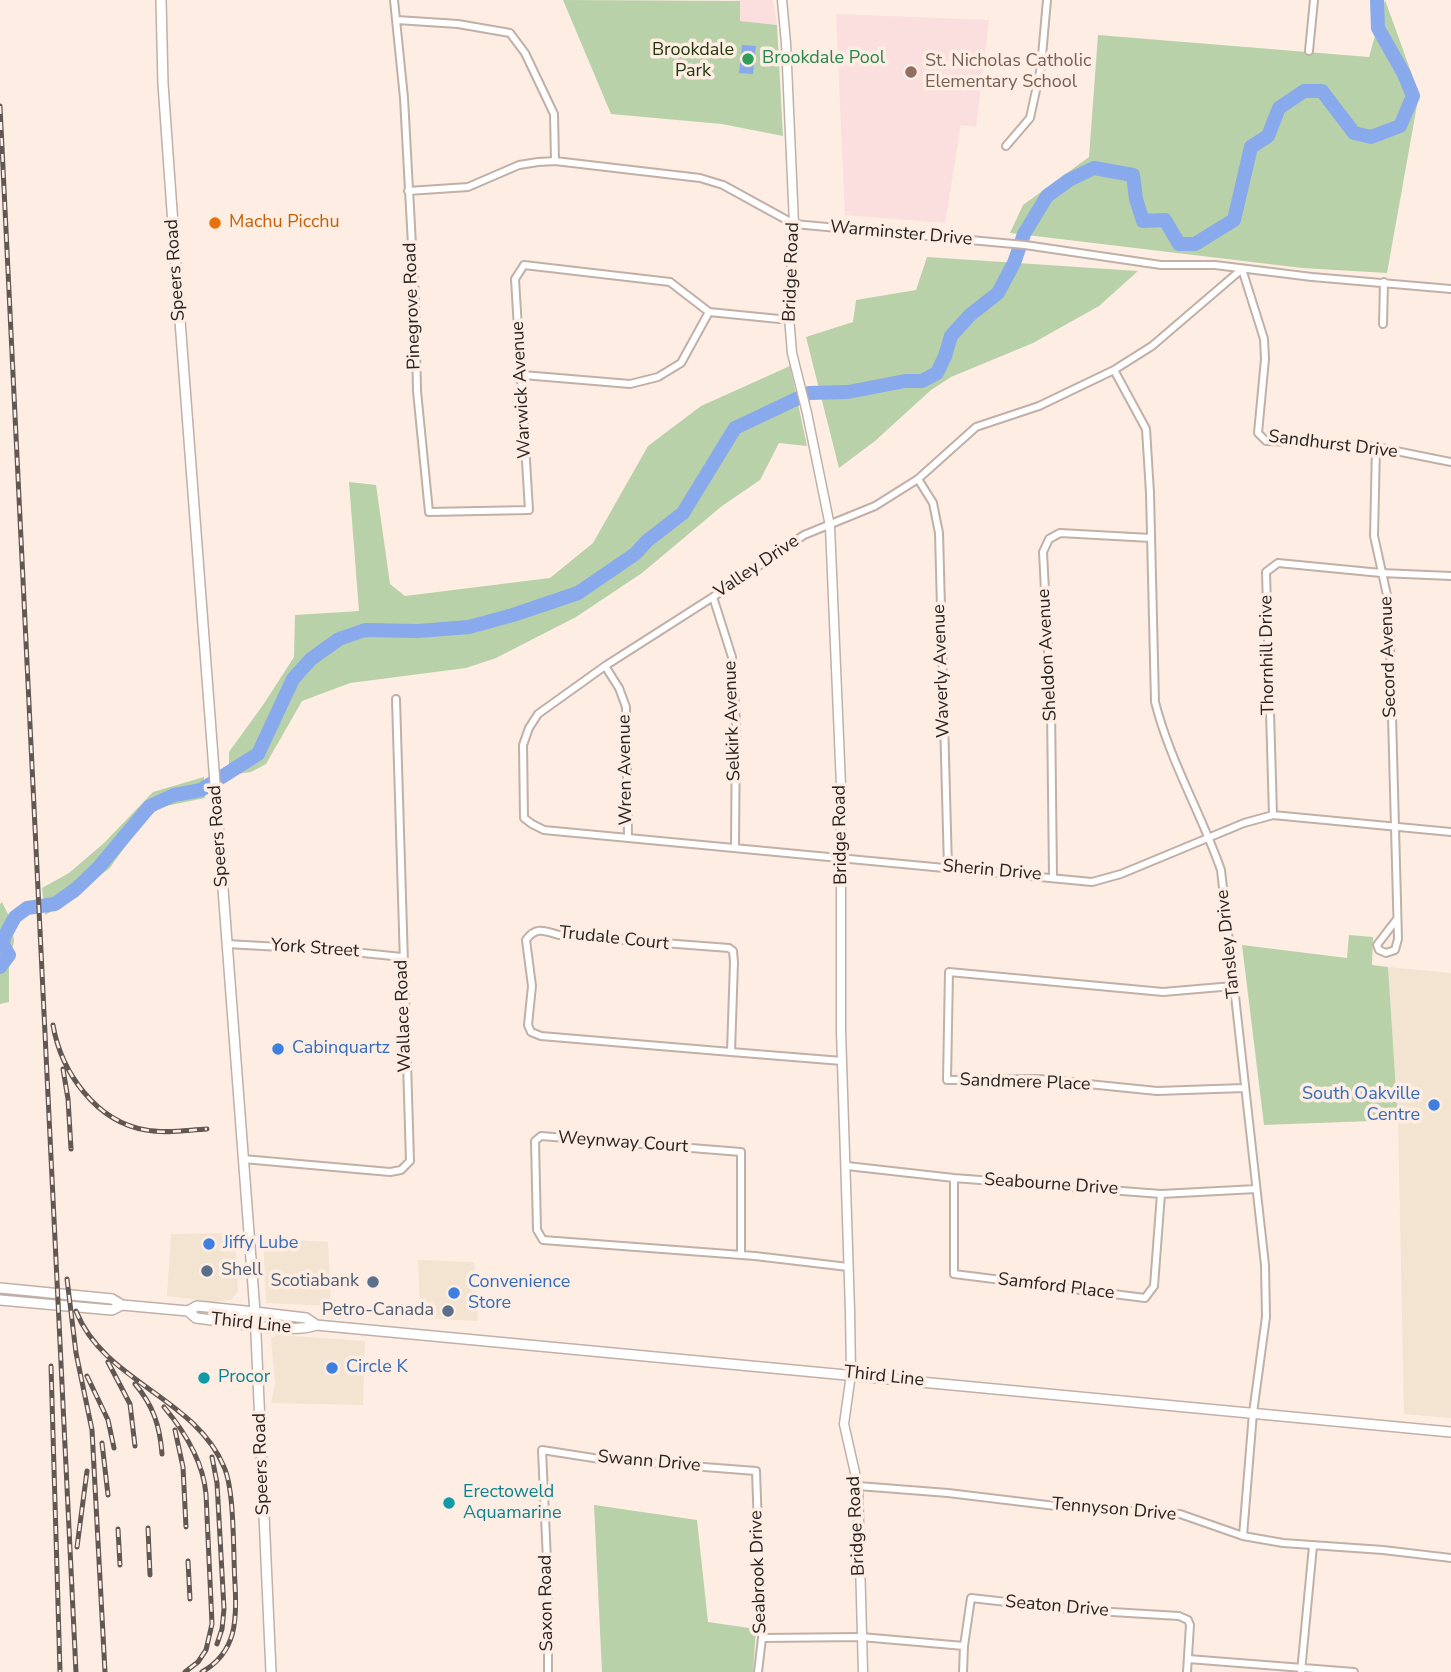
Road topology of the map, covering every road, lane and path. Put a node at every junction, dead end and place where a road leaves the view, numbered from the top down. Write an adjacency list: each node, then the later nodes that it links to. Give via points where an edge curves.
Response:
1 (161, 0): 42 (main road, Speers Road, via 172,212)
2 (394, 0): 6 (street, Pinegrove Road)
3 (782, 0): 11 (street, Bridge Road)
4 (1047, 0): 8 (street, via 1041,67 1030,118)
5 (1314, 0): 7 (street)
6 (397, 20): 9 (street, via 510,33 525,53 554,114); 10 (street, Pinegrove Road)
7 (1308, 51)
8 (1006, 146)
9 (555, 161): 10 (street, Warminster Drive, via 519,165 468,187); 11 (street, Warminster Drive, via 700,178 723,185)
10 (408, 191): 23 (street, Pinegrove Road, via 417,391 429,512)
11 (794, 224): 12 (street, Warminster Drive, via 1025,245 1161,265); 16 (street, Bridge Road)
12 (1242, 269): 13 (street, Warminster Drive); 18 (street, via 1152,346); 20 (street, Sandhurst Drive, via 1264,339 1261,437 1266,441)
13 (1384, 282): 14 (street, Warminster Drive); 17 (street)
14 (1451, 289)
15 (709, 312): 16 (street); 19 (street, via 681,363 659,377 630,384); 19 (street, Warwick Avenue, via 670,282 524,265 516,279)
16 (789, 317): 24 (street, Bridge Road, via 792,353)
17 (1383, 324)
18 (1114, 370): 22 (street, Valley Drive, via 1040,406 976,428); 25 (street, Tansley Drive, via 1146,429)
19 (523, 375): 23 (street, Warwick Avenue)
20 (1376, 447): 21 (street, Sandhurst Drive); 26 (street, Secord Avenue, via 1374,536)
21 (1451, 462)
22 (918, 479): 24 (street, Valley Drive, via 875,506); 39 (street, Waverly Avenue, via 933,503 939,533)
23 (529, 510)
24 (830, 526): 28 (street, Valley Drive, via 804,535); 38 (street, Bridge Road)
25 (1151, 538): 36 (street, Tansley Drive, via 1155,702 1180,774); 40 (street, Sheldon Avenue, via 1060,533 1049,539 1043,552)
26 (1381, 573): 27 (street); 31 (street, Thornhill Drive, via 1278,563 1266,572); 33 (street, Secord Avenue, via 1389,604)
27 (1451, 576)
28 (713, 597): 29 (street, Valley Drive); 37 (street, Selkirk Avenue, via 732,657)
29 (605, 666): 32 (street, Valley Drive, via 538,713 528,728 523,745); 35 (street, Wren Avenue, via 626,708)
30 (397, 699): 43 (street, Wallace Road)
31 (1273, 815): 33 (street, Sherin Drive); 36 (street, Sherin Drive)
32 (524, 818): 35 (street, Sherin Drive, via 544,830)
33 (1395, 826): 34 (street, Sherin Drive); 41 (street, Secord Avenue)
34 (1451, 832)
35 (628, 837): 37 (street, Sherin Drive)
36 (1210, 838): 40 (street, Sherin Drive, via 1092,881); 44 (street, Tansley Drive, via 1222,870)
37 (735, 847): 38 (street, Sherin Drive)
38 (842, 857): 39 (street, Sherin Drive); 46 (street, Bridge Road)
39 (948, 868): 40 (street, Sherin Drive)
40 (1053, 877)
41 (1397, 919): 41 (street, Secord Avenue, via 1377,945 1379,950 1395,950)
42 (227, 944): 43 (street, York Street); 48 (main road, Speers Road)
43 (402, 957): 48 (street, Wallace Road, via 410,1161 401,1170 390,1172)
44 (1233, 986): 47 (street, Tansley Drive); 47 (street, Sandmere Place, via 1163,992 949,972 947,1080 1039,1079 1157,1091)
45 (731, 1052): 45 (street, Trudale Court, via 734,962 729,948 539,930 526,940 531,986 527,1025 531,1032); 46 (street, Trudale Court)
46 (842, 1061): 49 (street, Bridge Road)
47 (1244, 1087): 51 (street, Tansley Drive)
48 (243, 1159): 59 (main road, Speers Road)
49 (847, 1166): 50 (street, Seabourne Drive); 54 (street, Bridge Road)
50 (954, 1178): 52 (street, Seabourne Drive); 52 (street, Samford Place, via 954,1273 1145,1298 1154,1286)
51 (1256, 1189): 52 (street, Seabourne Drive); 63 (street, Tansley Drive, via 1266,1317)
52 (1161, 1194)
53 (741, 1255): 53 (street, Weynway Court, via 543,1240 537,1230 535,1140 541,1136 741,1152); 54 (street, Weynway Court)
54 (848, 1267): 62 (street, Bridge Road)
55 (0, 1288): 57 (main road, Third Line, via 112,1299)
56 (0, 1300): 57 (main road, Third Line, via 112,1310)
57 (122, 1305): 58 (main road, Third Line)
58 (188, 1311): 59 (main road, Third Line, via 197,1306); 60 (main road, Third Line, via 196,1318)
59 (255, 1312): 60 (main road, Speers Road); 61 (main road, Third Line, via 306,1318)
60 (256, 1325): 61 (main road, Third Line, via 305,1329); 76 (main road, Speers Road)
61 (316, 1325): 62 (main road, Third Line)
62 (851, 1374): 63 (main road, Third Line); 67 (street, Bridge Road, via 844,1424)
63 (1253, 1413): 64 (main road, Third Line); 68 (street, Tansley Drive)
64 (1451, 1432)
65 (542, 1450): 66 (street, Swann Drive); 77 (street, Saxon Road)
66 (756, 1471): 72 (street, Seabrook Drive)
67 (858, 1486): 68 (street, Tennyson Drive, via 1180,1514); 71 (street, Bridge Road)
68 (1243, 1536): 69 (street, Tennyson Drive)
69 (1313, 1546): 70 (street, Tennyson Drive); 75 (street)
70 (1451, 1558)
71 (861, 1637): 72 (street); 73 (street); 79 (street, Bridge Road)
72 (762, 1638): 78 (street, Seabrook Drive)
73 (964, 1646): 74 (street, Seaton Drive, via 971,1598 1179,1616 1190,1625); 80 (street)
74 (1188, 1658): 75 (street); 81 (street)
75 (1301, 1670): 82 (street)
76 (271, 1672)
77 (548, 1672)
78 (758, 1672)
79 (863, 1672)
80 (963, 1672)
81 (1187, 1672)
82 (1354, 1672)

